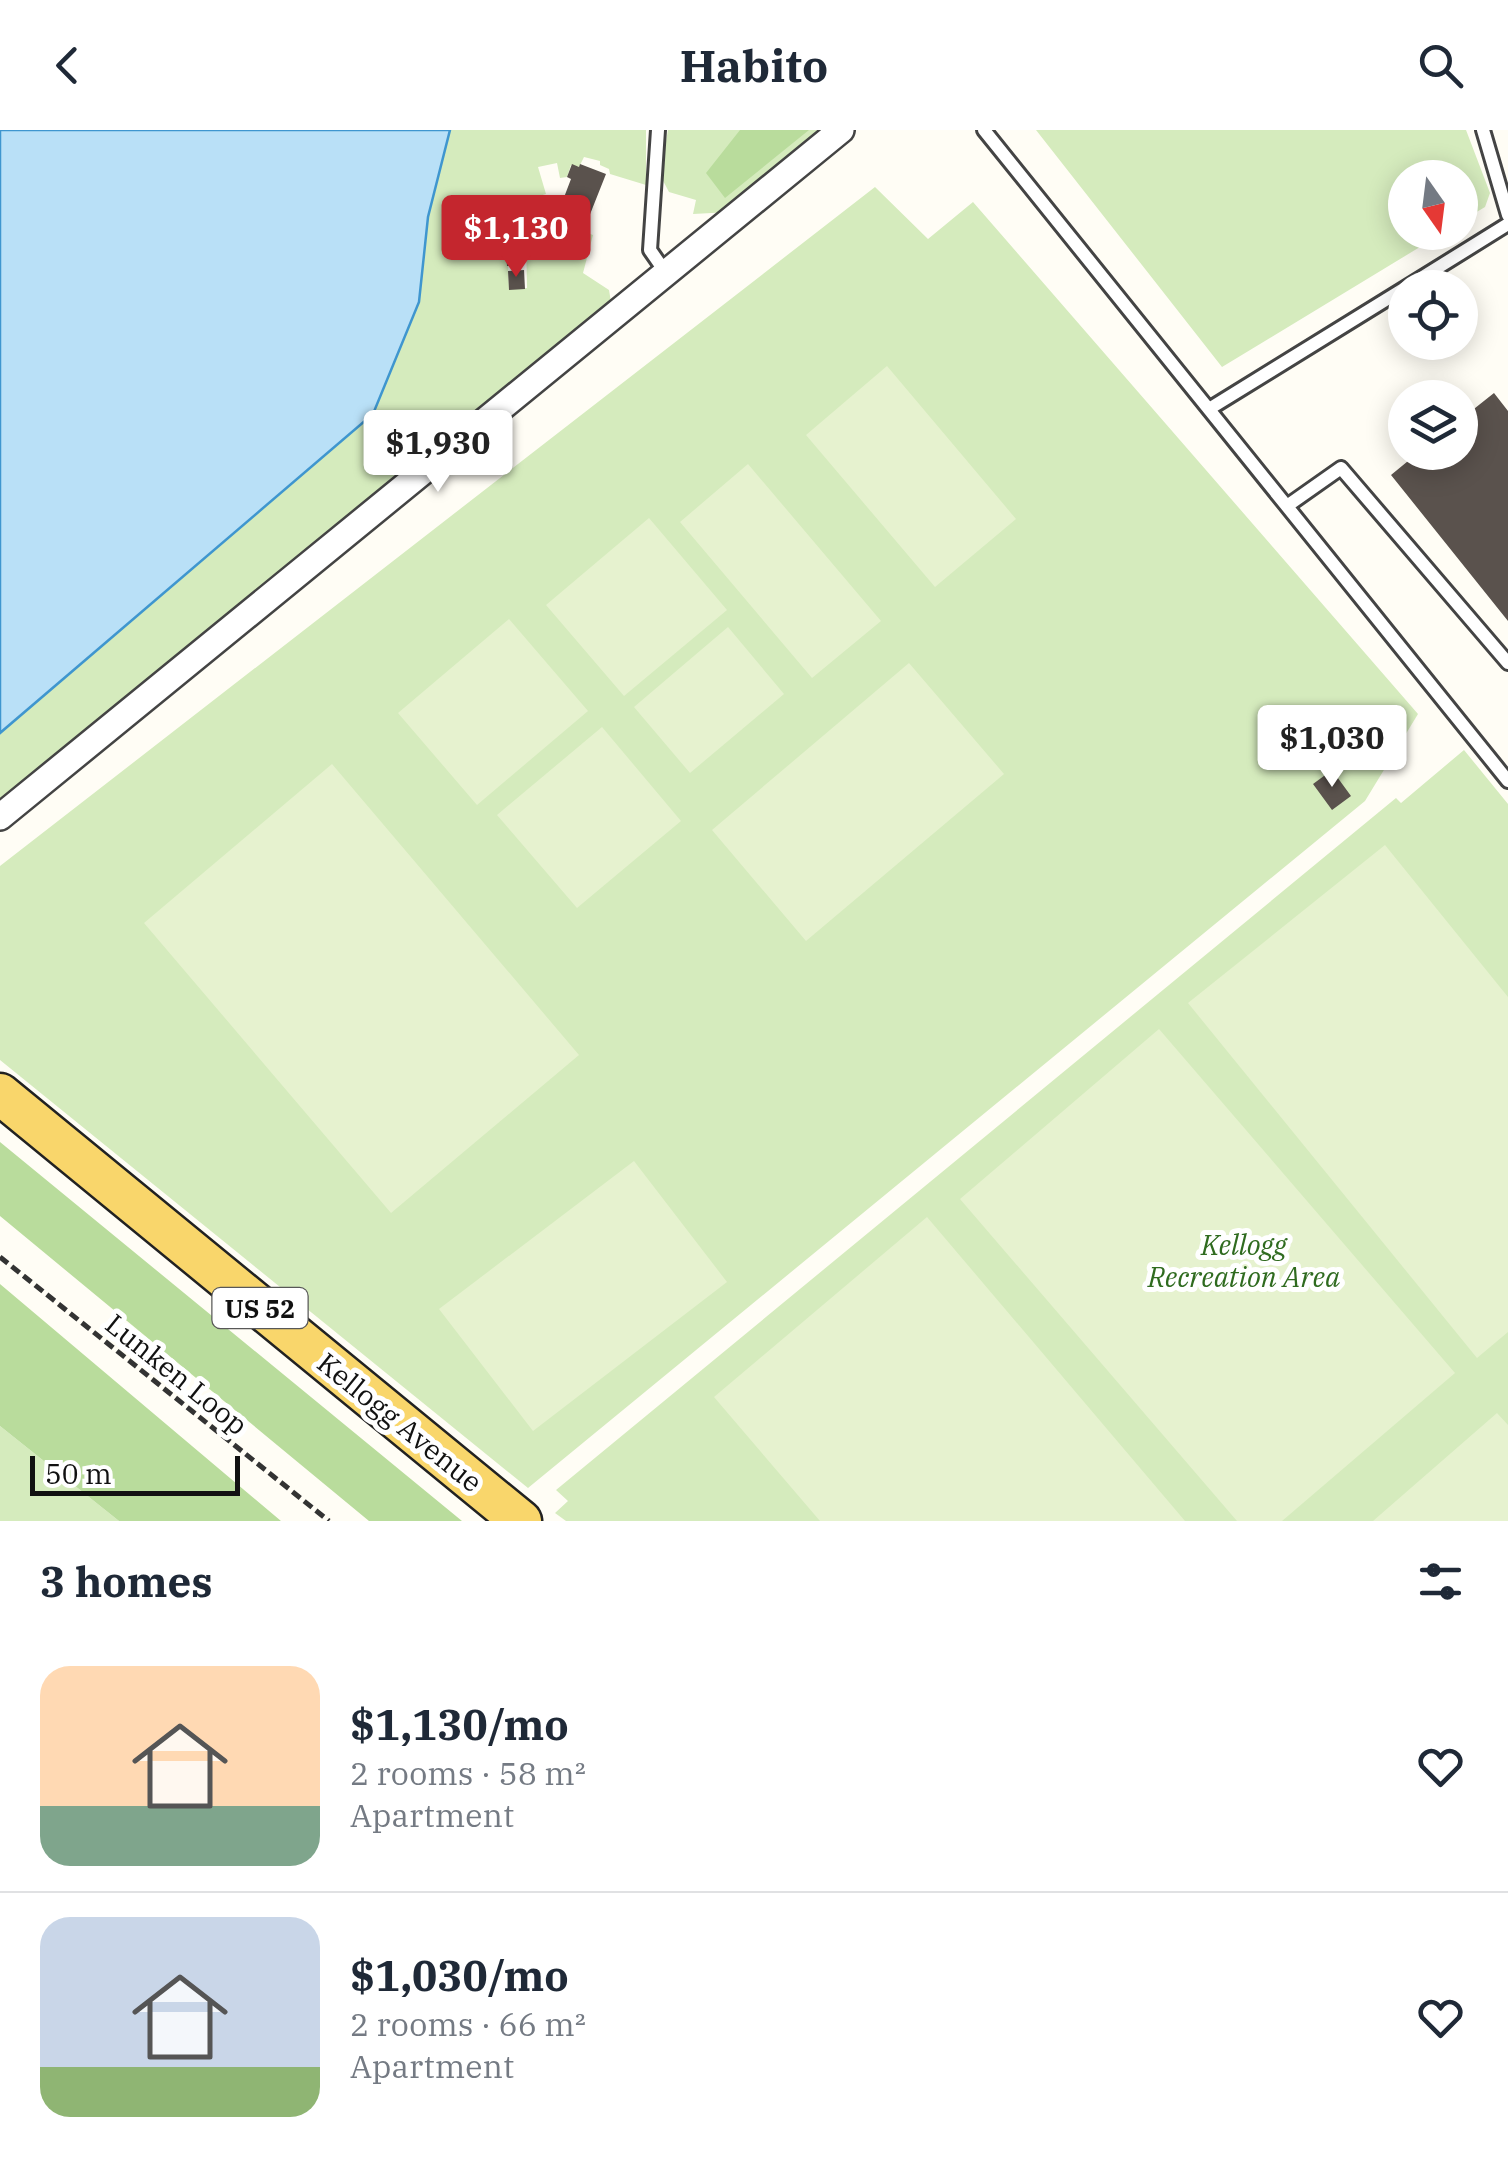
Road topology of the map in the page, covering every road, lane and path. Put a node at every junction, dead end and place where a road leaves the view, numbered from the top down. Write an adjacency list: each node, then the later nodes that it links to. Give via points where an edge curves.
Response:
1 (658, 130): 8 (lane, via 650,250)
2 (840, 130): 8 (street)
3 (984, 130): 10 (lane)
4 (1483, 130): 5 (lane)
5 (1508, 216)
6 (1508, 224): 7 (lane)
7 (1434, 270)
8 (666, 273): 14 (street)
9 (1388, 298): 10 (lane)
10 (1209, 409): 11 (lane)
11 (1287, 506): 12 (lane, via 1341,468); 13 (lane)
12 (1508, 663)
13 (1508, 781)
14 (0, 818)
15 (0, 1094): 18 (main road, Kellogg Avenue / US 52)
16 (0, 1258): 17 (path, Lunken Loop)
17 (329, 1521)
18 (522, 1521)

